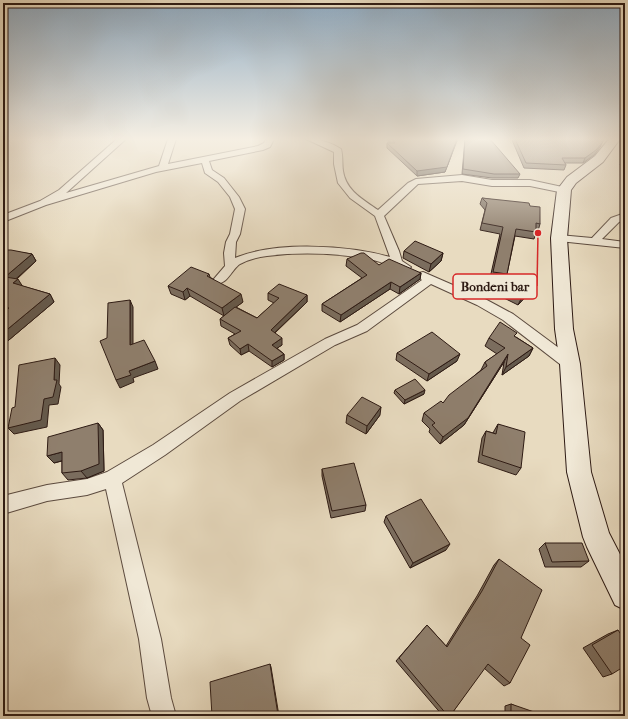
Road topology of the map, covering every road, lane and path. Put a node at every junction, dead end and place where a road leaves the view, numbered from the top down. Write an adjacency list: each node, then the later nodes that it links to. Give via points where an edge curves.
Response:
1 (84, 173): 7 (street, via 62,192)
2 (147, 173): 7 (street)
3 (210, 173): 15 (street, via 221,180 240,210 229,253)
4 (339, 173): 8 (street, via 344,188)
5 (581, 173): 6 (street)
6 (564, 190): 8 (street, via 530,183 492,183 462,178 416,182); 11 (street)
7 (43, 203): 10 (street)
8 (378, 215): 14 (street)
9 (625, 216): 12 (street, via 615,220)
10 (3, 219)
11 (559, 238): 12 (street); 18 (street, via 564,329)
12 (595, 241): 13 (street)
13 (625, 245)
14 (397, 263): 15 (street, via 381,257 296,250 253,256); 16 (street)
15 (231, 266): 17 (street)
16 (431, 279): 18 (street, via 508,317); 19 (street, via 362,328 330,342 235,397)
17 (219, 280)
18 (570, 364): 21 (street, via 579,472 597,537)
19 (112, 479): 20 (street); 22 (street, via 128,538)
20 (3, 505)
21 (625, 595)
22 (164, 716)

